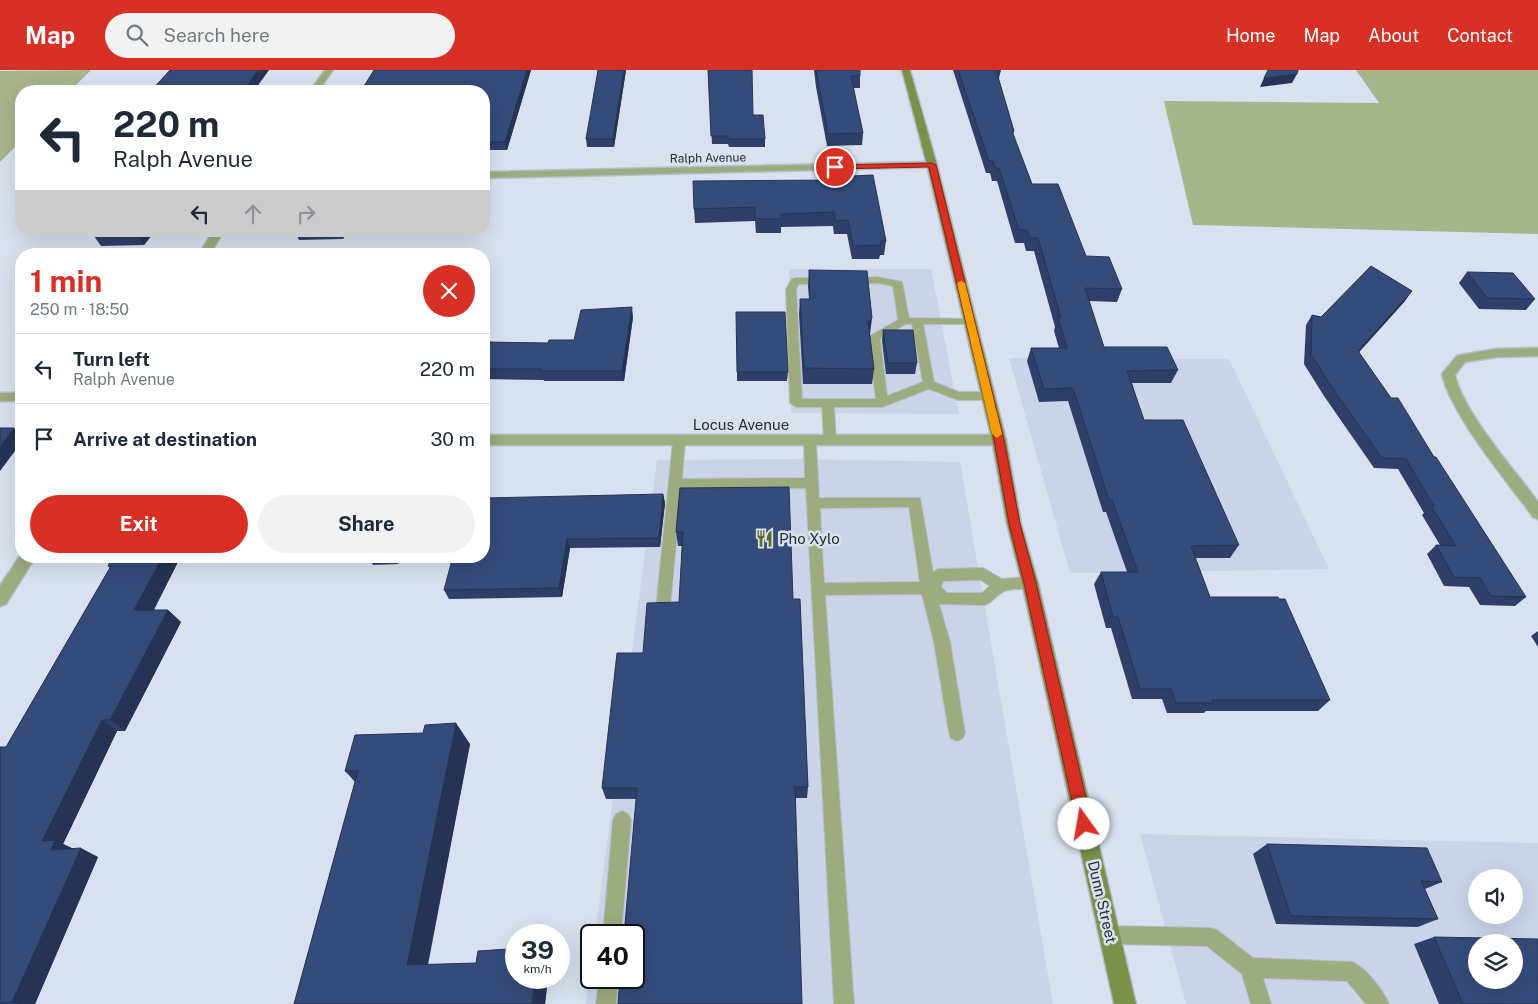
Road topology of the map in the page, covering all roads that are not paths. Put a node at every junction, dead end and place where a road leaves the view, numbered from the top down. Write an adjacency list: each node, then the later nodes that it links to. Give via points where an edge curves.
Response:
1 (329, 70): 3 (street)
2 (906, 70): 4 (street, Dunn Street)
3 (318, 85)
4 (932, 165): 5 (street, Ralph Avenue); 10 (street, Dunn Street)
5 (490, 175)
6 (215, 237): 7 (street)
7 (208, 248)
8 (904, 321): 9 (lane); 16 (lane, via 898,284 877,280 796,281 791,289 796,404); 17 (lane, via 874,337)
9 (917, 321): 10 (lane); 12 (lane, via 919,357)
10 (970, 321): 13 (street, Dunn Street)
11 (1538, 352): 26 (street, via 1496,353 1461,359 1448,374 1451,387 1473,424)
12 (929, 384): 13 (lane, via 958,396); 17 (lane)
13 (988, 396): 19 (street, Dunn Street)
14 (0, 397): 15 (street)
15 (15, 397)
16 (828, 404): 17 (lane); 21 (lane)
17 (882, 404)
18 (490, 440): 20 (street, Locus Avenue)
19 (999, 440): 21 (street, Locus Avenue); 28 (street, Dunn Street, via 1014,524)
20 (679, 441): 22 (street, Locus Avenue); 24 (lane)
21 (830, 441): 22 (street, Locus Avenue)
22 (810, 442): 23 (lane)
23 (812, 483): 24 (lane); 25 (lane)
24 (674, 484): 33 (lane)
25 (812, 503): 30 (lane, via 914,502); 31 (lane)
26 (1538, 513)
27 (24, 563): 32 (street)
28 (1030, 583): 29 (lane); 37 (street, Dunn Street)
29 (1000, 585): 30 (lane, via 985,599 943,599); 30 (lane, via 982,574 938,575)
30 (931, 588): 31 (lane); 34 (lane)
31 (817, 589): 41 (lane)
32 (0, 600)
33 (663, 608)
34 (957, 733)
35 (622, 820): 36 (lane)
36 (613, 924)
37 (1110, 935): 38 (lane, via 1210,937); 42 (street, Dunn Street)
38 (1250, 968): 43 (lane); 44 (lane, via 1352,972)
39 (608, 989): 40 (lane)
40 (606, 1004)
41 (844, 1004)
42 (1125, 1004)
43 (1262, 1004)
44 (1379, 1004)

